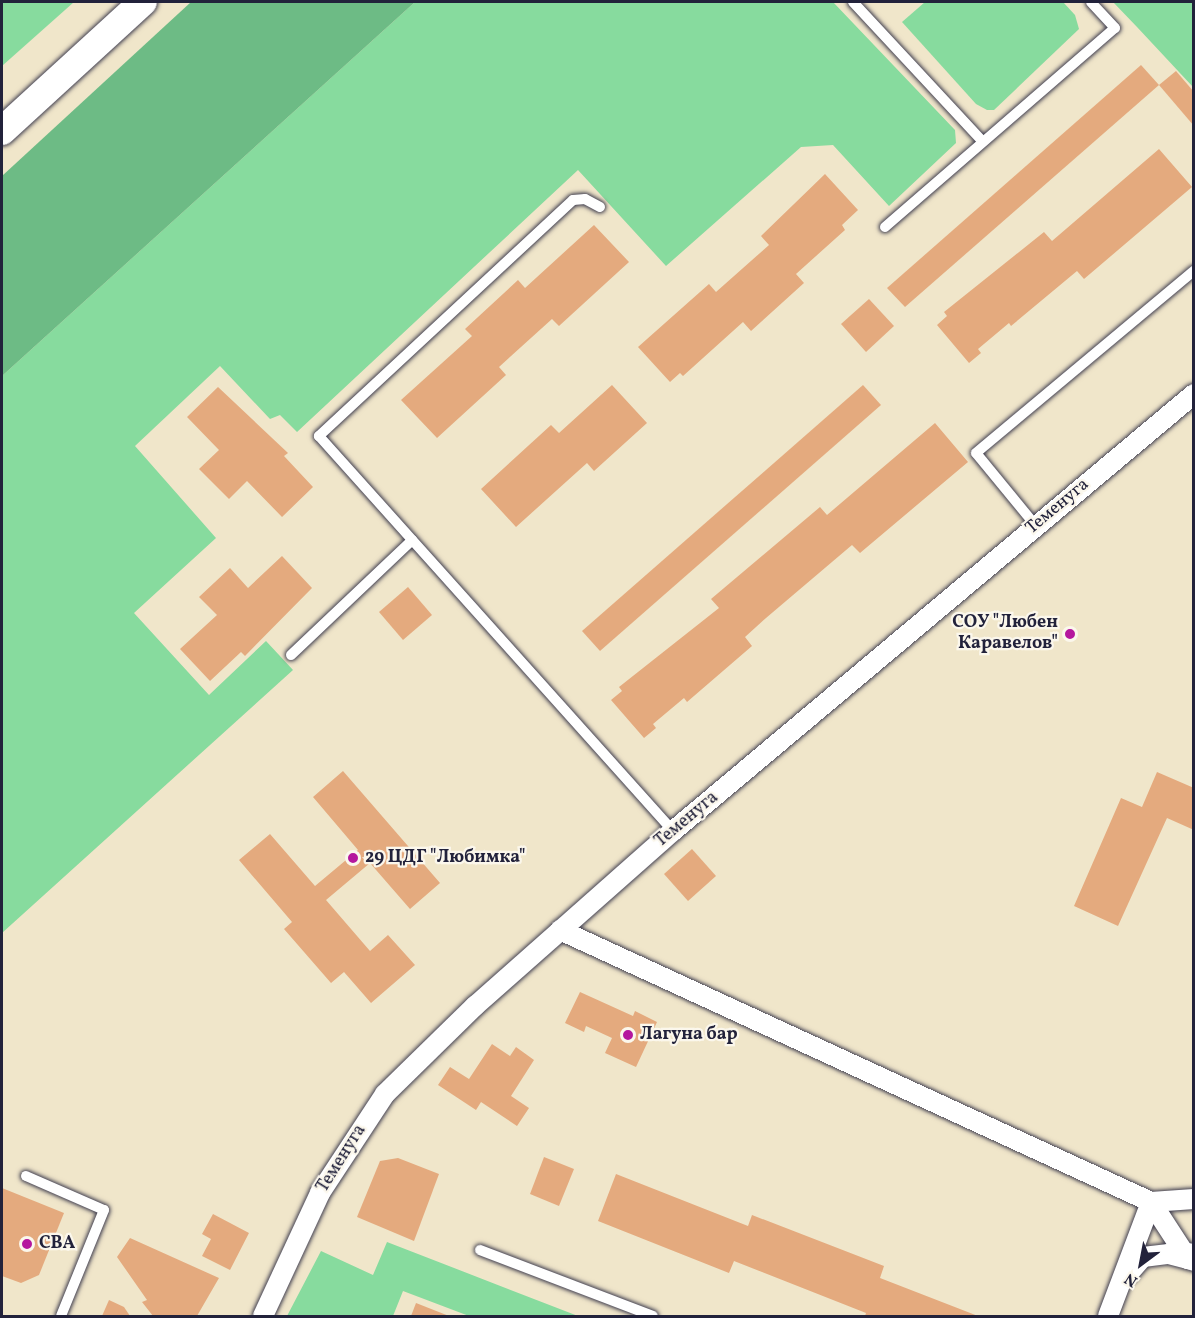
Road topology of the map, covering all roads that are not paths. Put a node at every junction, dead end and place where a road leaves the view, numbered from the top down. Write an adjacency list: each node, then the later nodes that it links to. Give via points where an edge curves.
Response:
1 (143, 2): 4 (main road)
2 (853, 2): 5 (lane)
3 (1091, 2): 5 (lane, via 1115,28)
4 (2, 131)
5 (982, 141): 7 (lane)
6 (600, 207): 11 (lane, via 585,199 573,200 319,436)
7 (885, 227)
8 (1194, 271): 10 (lane, via 976,453)
9 (1194, 394): 10 (street, Теменуга)
10 (1036, 526): 13 (street, Теменуга)
11 (412, 540): 12 (lane); 13 (lane)
12 (291, 655)
13 (673, 831): 14 (street, Теменуга)
14 (561, 930): 17 (street); 22 (street, Теменуга, via 475,1006 385,1094 320,1192)
15 (26, 1176): 21 (lane, via 104,1210)
16 (1194, 1198): 17 (street)
17 (1151, 1202): 19 (street); 20 (street)
18 (480, 1250): 23 (lane)
19 (1192, 1255): 20 (street, via 1143,1257)
20 (1120, 1284): 24 (street)
21 (61, 1317)
22 (262, 1317)
23 (652, 1317)
24 (1108, 1317)

